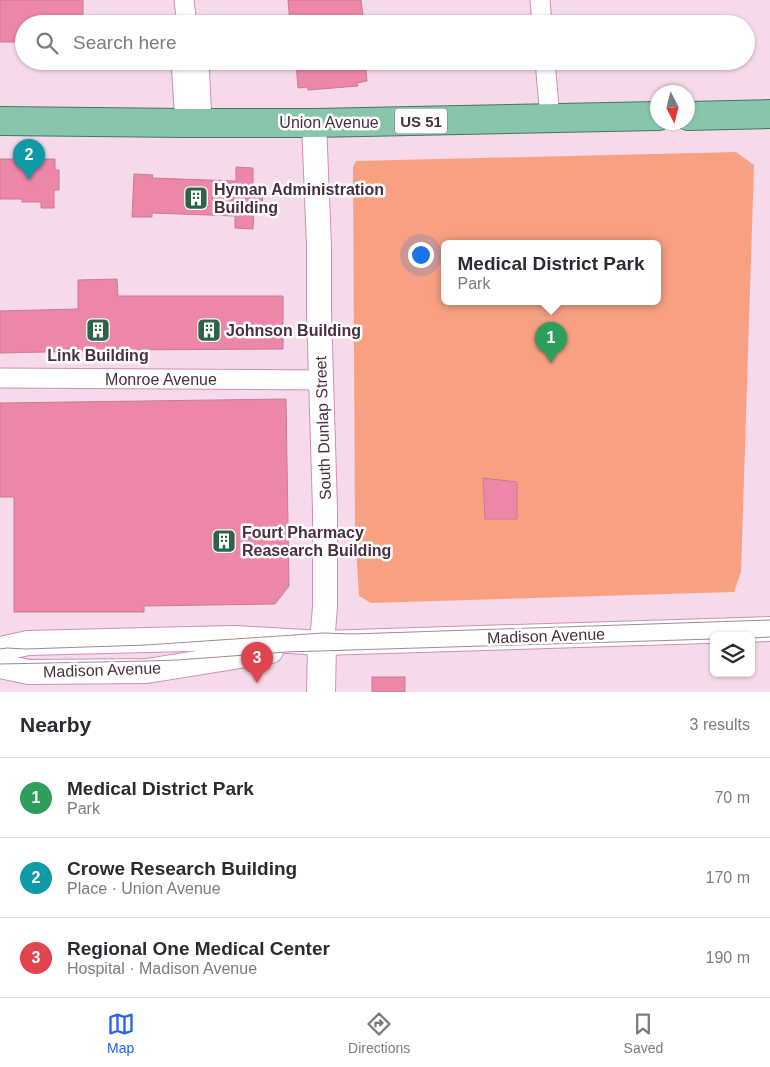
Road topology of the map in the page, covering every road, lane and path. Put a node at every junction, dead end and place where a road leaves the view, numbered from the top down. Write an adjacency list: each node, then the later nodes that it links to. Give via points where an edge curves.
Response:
1 (184, 0): 3 (street)
2 (540, 0): 4 (street)
3 (186, 15)
4 (541, 15)
5 (183, 70): 13 (street)
6 (198, 70): 13 (street)
7 (546, 70): 11 (street)
8 (770, 114): 10 (main road)
9 (650, 116): 11 (main road, Union Avenue / US 51)
10 (695, 116)
11 (550, 118): 14 (main road, Union Avenue / US 51)
12 (0, 121): 13 (main road, Union Avenue / US 51)
13 (193, 123): 14 (main road, Union Avenue / US 51)
14 (314, 123): 16 (street, South Dunlap Street)
15 (0, 378): 16 (street, Monroe Avenue)
16 (321, 380): 18 (street, South Dunlap Street, via 325,510)
17 (770, 629): 18 (street, Madison Avenue)
18 (322, 643): 19 (street, Madison Avenue, via 235,638 158,639 28,643); 20 (street, Madison Avenue, via 147,671 29,672); 21 (main road)
19 (0, 649)
20 (0, 666)
21 (321, 692)

